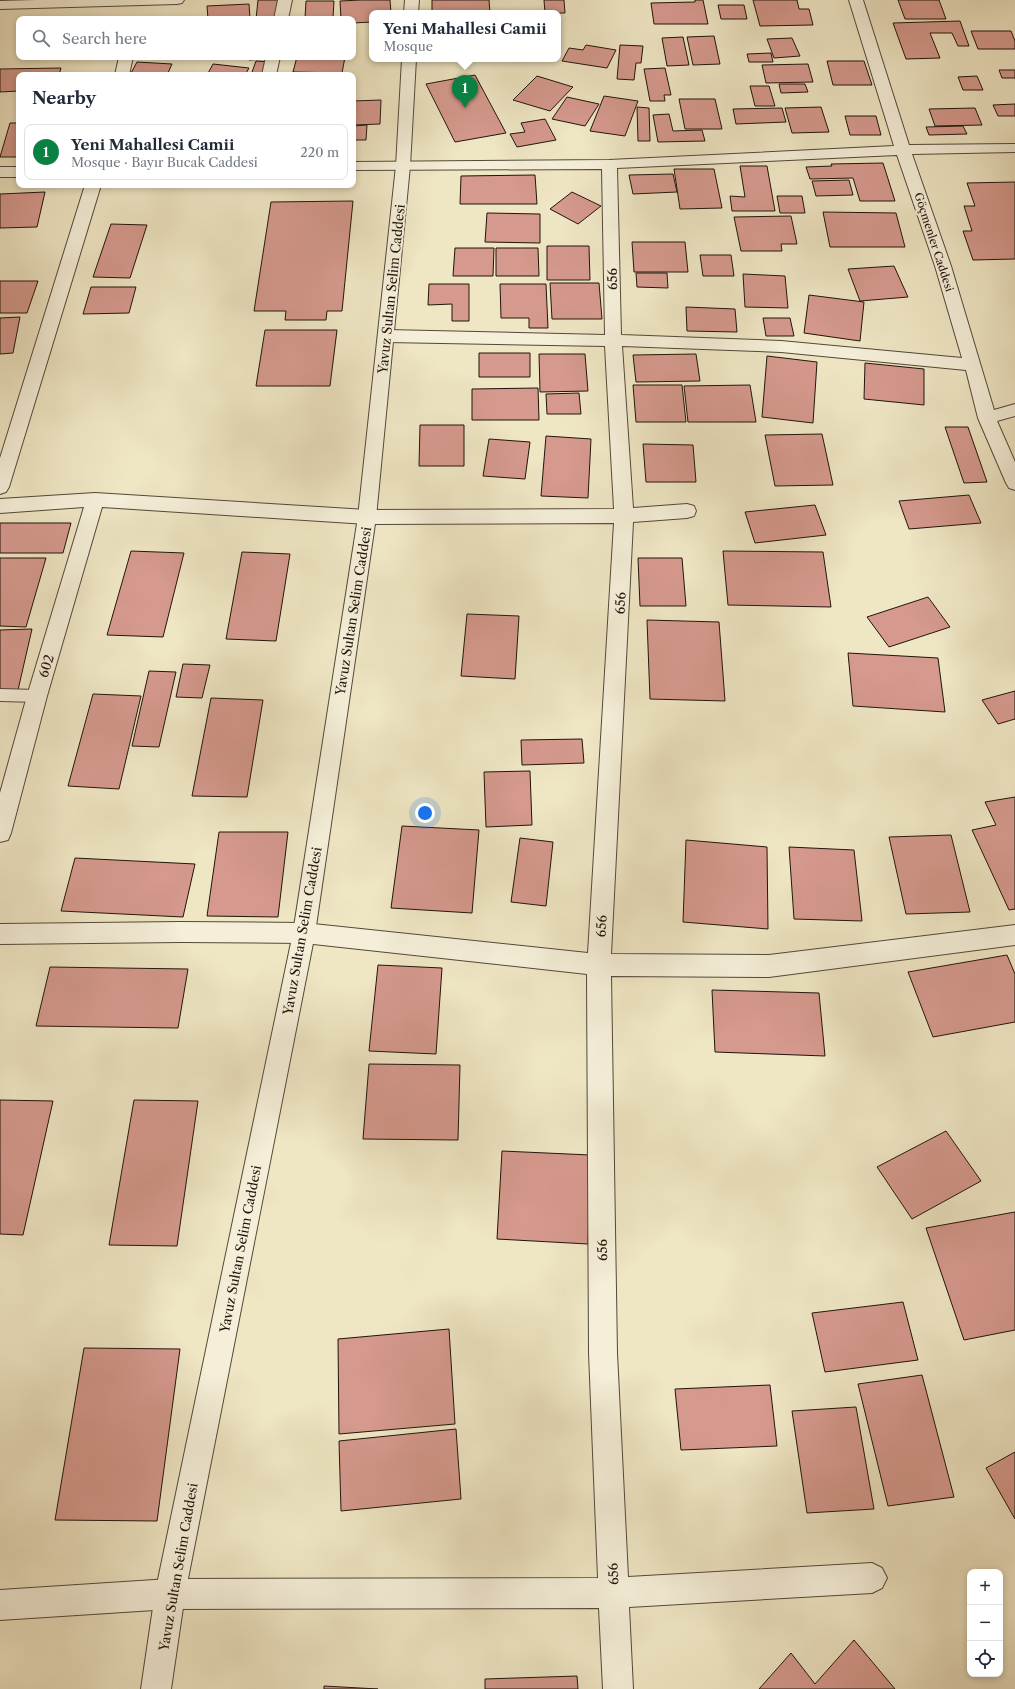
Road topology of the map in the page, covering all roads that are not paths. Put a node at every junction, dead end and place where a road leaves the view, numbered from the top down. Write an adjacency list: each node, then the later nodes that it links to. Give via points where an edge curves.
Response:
1 (177, 0): 5 (street)
2 (286, 0): 8 (street)
3 (412, 0): 7 (street)
4 (856, 0): 15 (street, Göçmenler Caddesi)
5 (140, 5): 6 (street)
6 (0, 6)
7 (411, 10)
8 (282, 16)
9 (125, 60): 12 (street)
10 (272, 60): 13 (street)
11 (409, 62): 18 (street, Yavuz Sultan Selim Caddesi)
12 (123, 72)
13 (270, 72)
14 (1015, 148): 15 (street)
15 (903, 150): 16 (street); 24 (street, Göçmenler Caddesi, via 943,266)
16 (610, 164): 18 (street); 23 (street, 656)
17 (356, 166): 18 (street)
18 (403, 166): 22 (street, Yavuz Sultan Selim Caddesi)
19 (0, 172): 20 (street)
20 (16, 172)
21 (92, 188): 28 (street)
22 (387, 336): 23 (street); 33 (street, Yavuz Sultan Selim Caddesi)
23 (613, 340): 24 (street, via 754,346); 32 (street, 656)
24 (973, 365): 26 (street, Göçmenler Caddesi)
25 (1015, 410): 26 (street)
26 (987, 418): 27 (street, Göçmenler Caddesi)
27 (1015, 483)
28 (0, 487)
29 (96, 500): 30 (street); 33 (street); 35 (street, 602)
30 (0, 506)
31 (687, 511): 32 (street)
32 (624, 516): 33 (street); 40 (street, 656)
33 (367, 517): 37 (street, Yavuz Sultan Selim Caddesi)
34 (0, 695): 35 (lane)
35 (37, 696): 36 (street, 602)
36 (0, 833)
37 (304, 933): 38 (street); 40 (street); 43 (street, Yavuz Sultan Selim Caddesi)
38 (0, 934)
39 (1015, 935): 40 (street, via 769,966)
40 (599, 965): 42 (street, 656, via 602,1353)
41 (872, 1578): 42 (street)
42 (614, 1592): 43 (street); 46 (street, 656)
43 (170, 1594): 44 (street); 45 (street, Yavuz Sultan Selim Caddesi)
44 (0, 1605)
45 (156, 1689)
46 (618, 1689)

